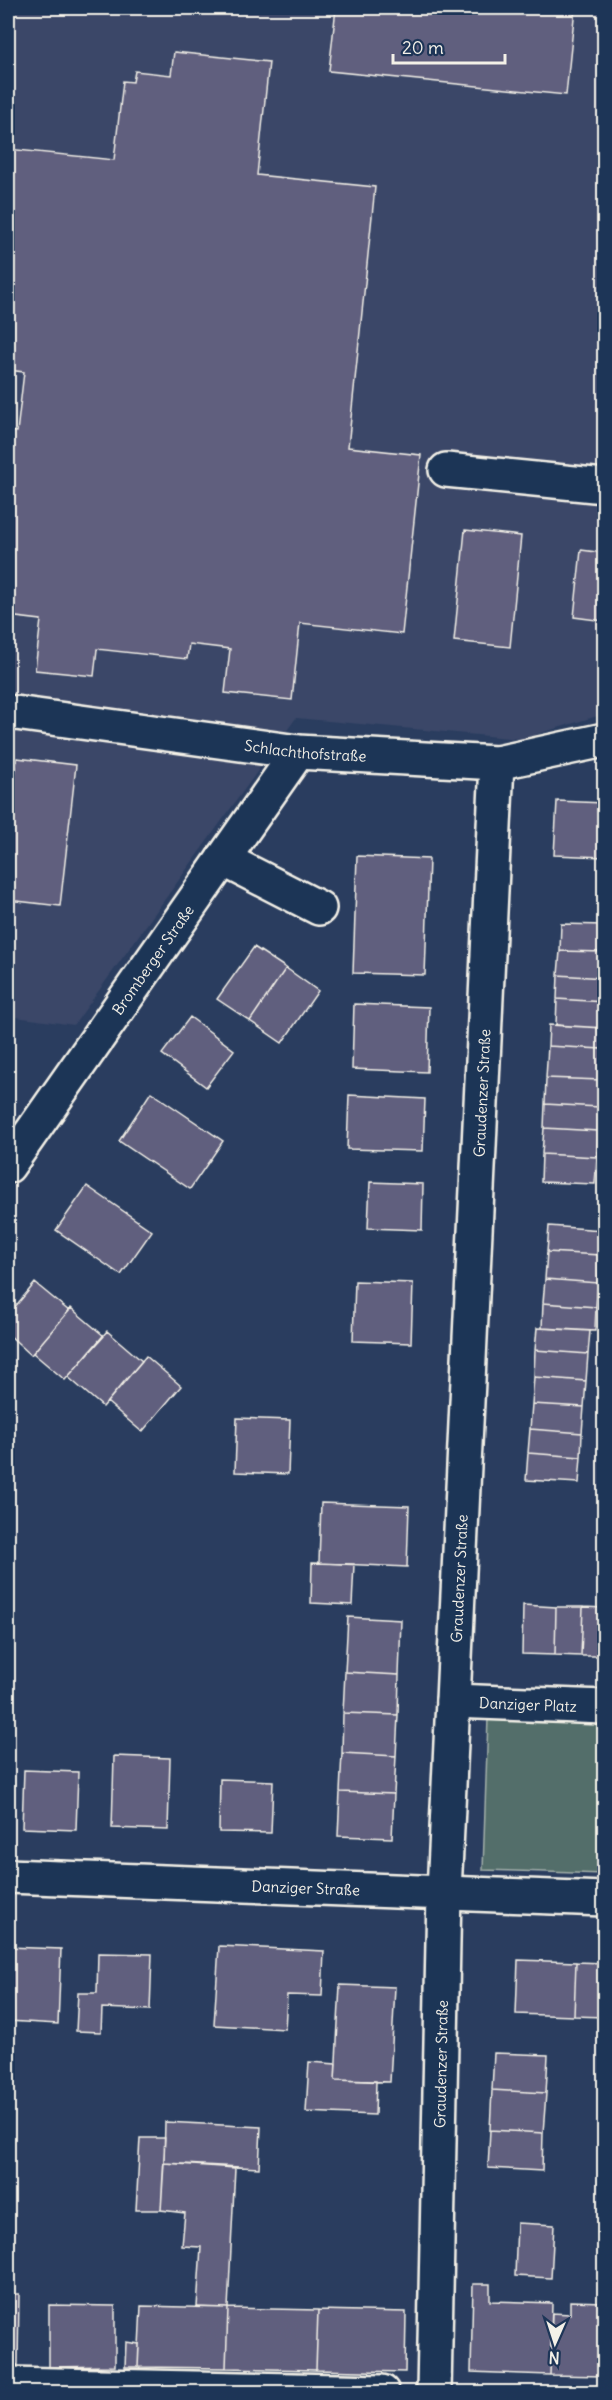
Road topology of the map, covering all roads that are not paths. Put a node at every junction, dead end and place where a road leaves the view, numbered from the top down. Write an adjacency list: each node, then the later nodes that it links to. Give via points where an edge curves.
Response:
1 (446, 470): 2 (street)
2 (604, 486)
3 (8, 712): 5 (street, Schlachthofstraße)
4 (604, 740): 6 (street, Schlachthofstraße)
5 (298, 752): 6 (street, Schlachthofstraße); 7 (street, Bromberger Straße)
6 (497, 763): 10 (street, Graudenzer Straße)
7 (223, 859): 8 (street); 9 (street, Bromberger Straße)
8 (319, 908)
9 (8, 1166)
10 (453, 1701): 11 (street, Danziger Platz); 13 (street, Graudenzer Straße)
11 (604, 1707)
12 (8, 1876): 13 (street, Danziger Straße)
13 (444, 1893): 14 (street, Danziger Straße); 17 (street, Graudenzer Straße)
14 (604, 1899)
15 (8, 2384): 16 (street)
16 (382, 2392)
17 (434, 2392)

